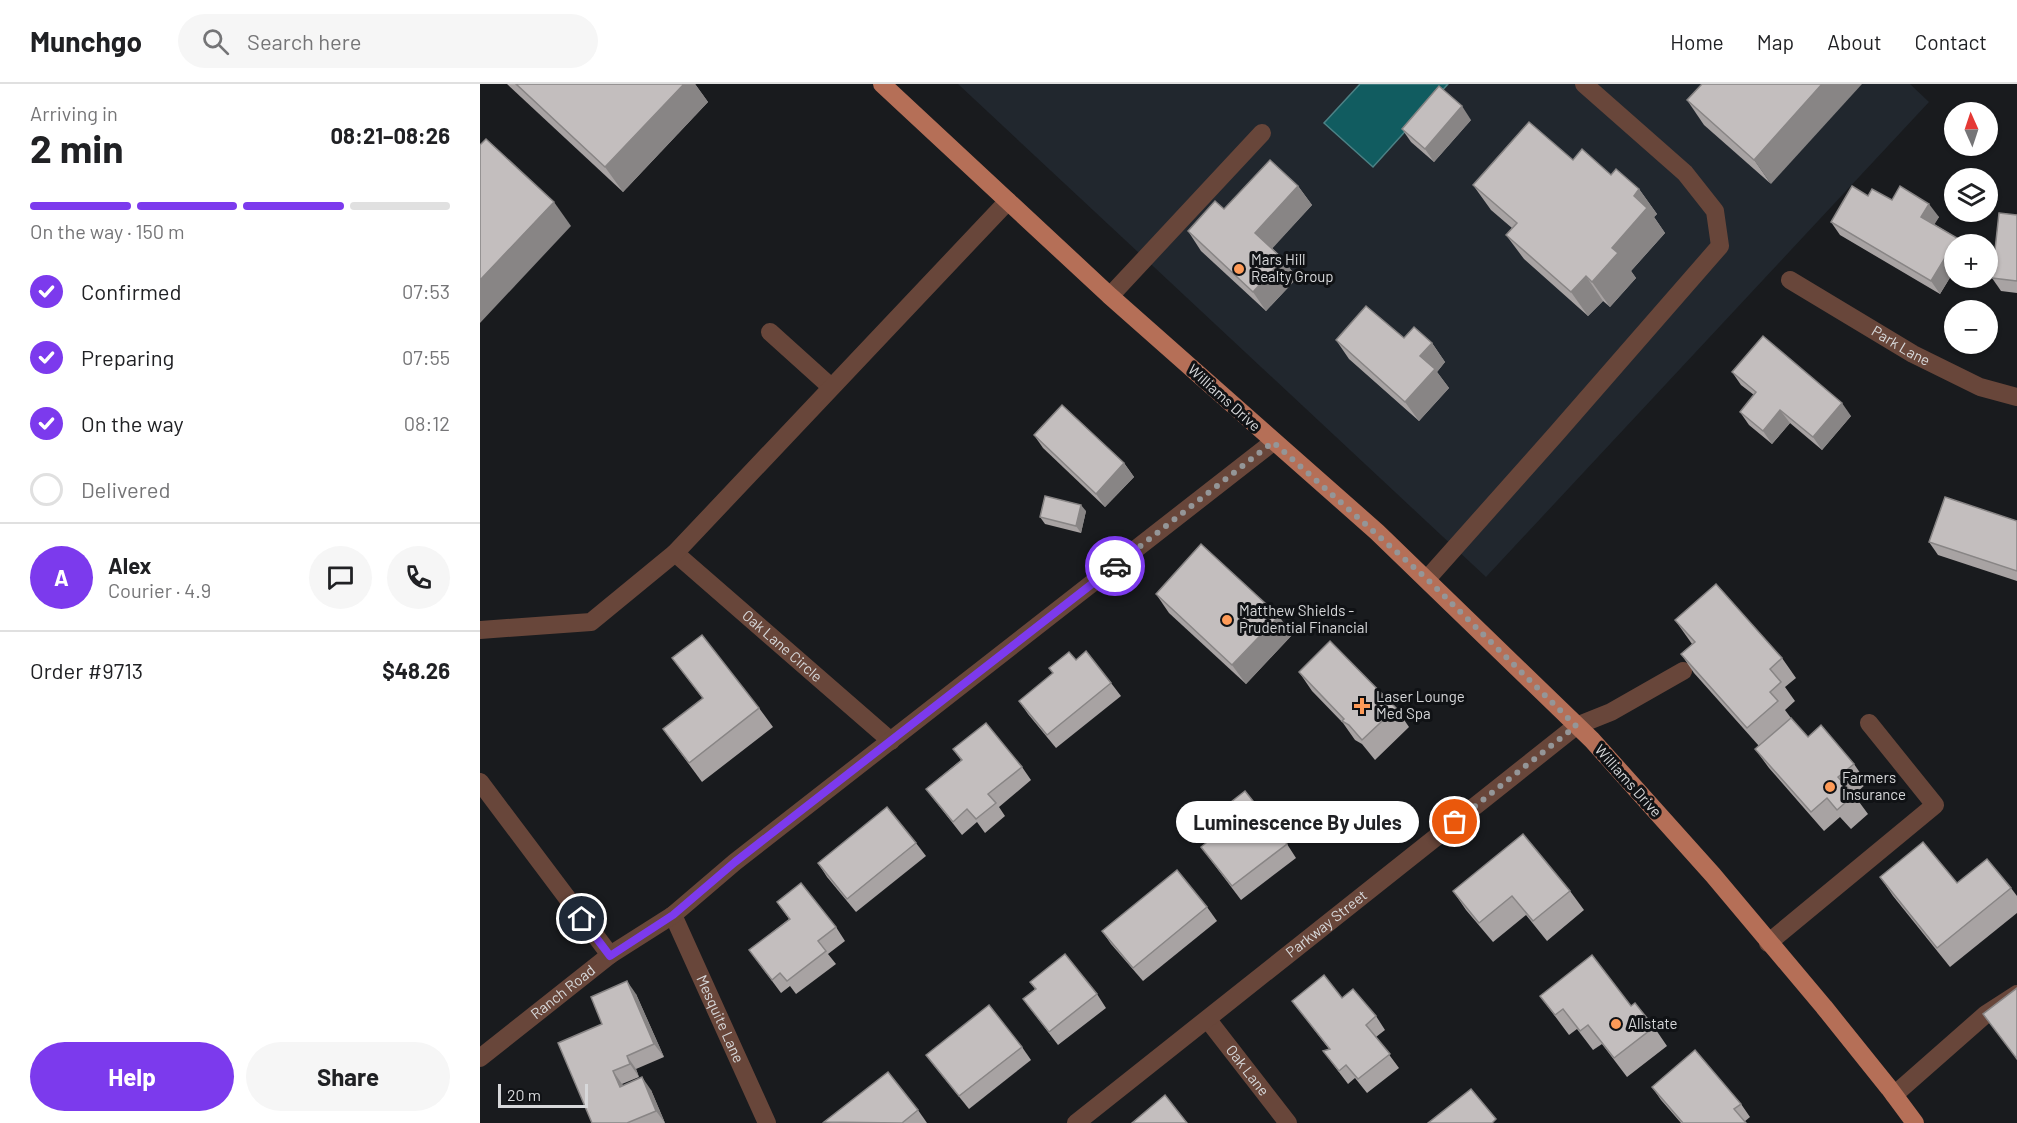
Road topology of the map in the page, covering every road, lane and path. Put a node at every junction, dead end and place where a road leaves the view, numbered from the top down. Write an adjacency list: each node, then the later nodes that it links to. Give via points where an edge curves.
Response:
1 (882, 84): 4 (main road, Williams Drive)
2 (1584, 84): 12 (street, via 1685,173 1715,211 1720,246)
3 (1262, 133): 6 (street)
4 (1008, 201): 6 (main road, Williams Drive); 8 (street)
5 (1790, 280): 9 (street, Park Lane, via 1913,354 1980,387)
6 (1110, 296): 10 (main road, Williams Drive)
7 (770, 332): 8 (street)
8 (831, 387): 11 (street)
9 (2017, 397)
10 (1273, 442): 12 (main road, Williams Drive); 17 (street, Ranch Road)
11 (675, 553): 13 (street, via 591,621); 17 (street, Oak Lane Circle)
12 (1427, 579): 16 (main road, Williams Drive)
13 (480, 630)
14 (1683, 670): 16 (street, Parkway Street, via 1611,712)
15 (1869, 723): 20 (street, via 1935,805)
16 (1576, 726): 20 (main road, Williams Drive, via 1713,875); 23 (street, Parkway Street)
17 (891, 741): 19 (street, Ranch Road)
18 (480, 782): 21 (street)
19 (673, 915): 21 (street, Ranch Road); 26 (street, Mesquite Lane)
20 (1768, 943): 25 (main road, Williams Drive)
21 (610, 956): 24 (street, Ranch Road)
22 (2017, 994): 25 (street, via 1986,1014)
23 (1208, 1020): 27 (street, Parkway Street); 28 (street, Oak Lane)
24 (480, 1058)
25 (1894, 1095): 29 (main road, Williams Drive)
26 (767, 1123)
27 (1077, 1123)
28 (1288, 1123)
29 (1915, 1123)

